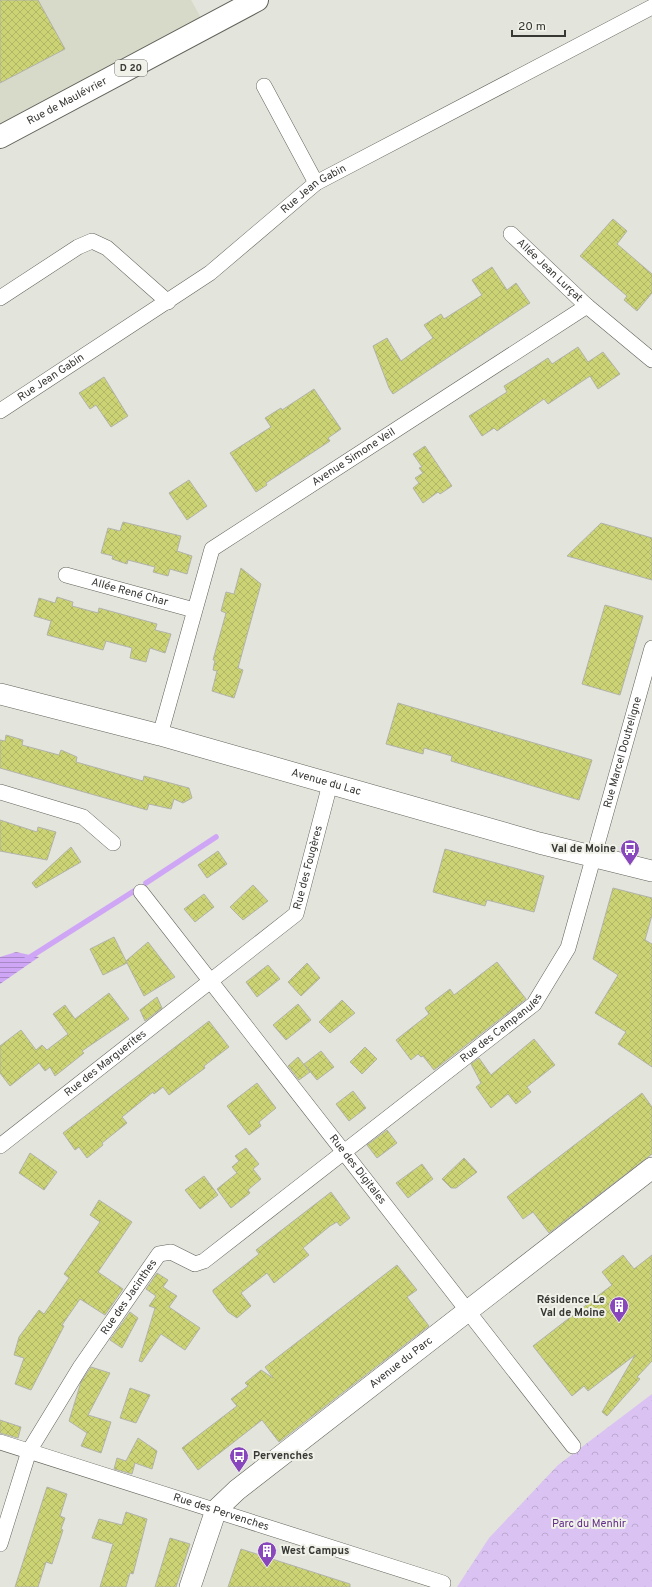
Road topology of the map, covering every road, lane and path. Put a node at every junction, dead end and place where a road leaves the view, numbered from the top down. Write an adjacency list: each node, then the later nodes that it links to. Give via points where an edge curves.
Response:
1 (257, 0): 4 (main road, Rue de Maulévrier / D 20)
2 (652, 7): 5 (street, Rue Jean Gabin)
3 (264, 86): 5 (street)
4 (2, 136)
5 (316, 183): 8 (street, Rue Jean Gabin, via 210,273)
6 (511, 234): 9 (street, Allée Jean Lurçat)
7 (0, 298): 8 (street, via 78,247 92,241 107,248)
8 (168, 302): 11 (street, Rue Jean Gabin)
9 (587, 306): 10 (street); 13 (street, Avenue Simone Veil, via 212,549)
10 (652, 360)
11 (0, 411)
12 (66, 575): 13 (street, Allée René Char)
13 (194, 610): 16 (street, Avenue Simone Veil)
14 (652, 648): 20 (street, Rue Marcel Doutreligne)
15 (0, 694): 16 (street, Avenue du Lac)
16 (160, 735): 17 (street, Avenue du Lac)
17 (330, 784): 20 (street, Avenue du Lac); 23 (street, Rue des Fougères, via 296,914)
18 (0, 792): 19 (street, via 83,817)
19 (113, 843)
20 (594, 857): 21 (street, Avenue du Lac); 25 (street, Rue des Campanules, via 568,948 534,1004)
21 (652, 872)
22 (142, 892): 23 (street, Rue des Digitales)
23 (210, 982): 24 (street, Rue des Marguerites); 25 (street, Rue des Digitales)
24 (0, 1146)
25 (343, 1152): 27 (street, Rue des Digitales); 30 (street, Rue des Jacinthes, via 204,1261 195,1264 171,1252 159,1254 81,1366)
26 (652, 1168): 27 (street, Avenue du Parc)
27 (468, 1312): 29 (street, Rue des Digitales); 31 (street, Avenue du Parc, via 237,1490)
28 (0, 1442): 30 (street, Rue des Pervenches)
29 (573, 1446)
30 (29, 1451): 31 (street, Rue des Pervenches); 32 (street, Rue des Jacinthes)
31 (216, 1510): 33 (street, Rue des Pervenches); 34 (street, Avenue du Parc)
32 (0, 1544)
33 (443, 1583)
34 (190, 1587)

